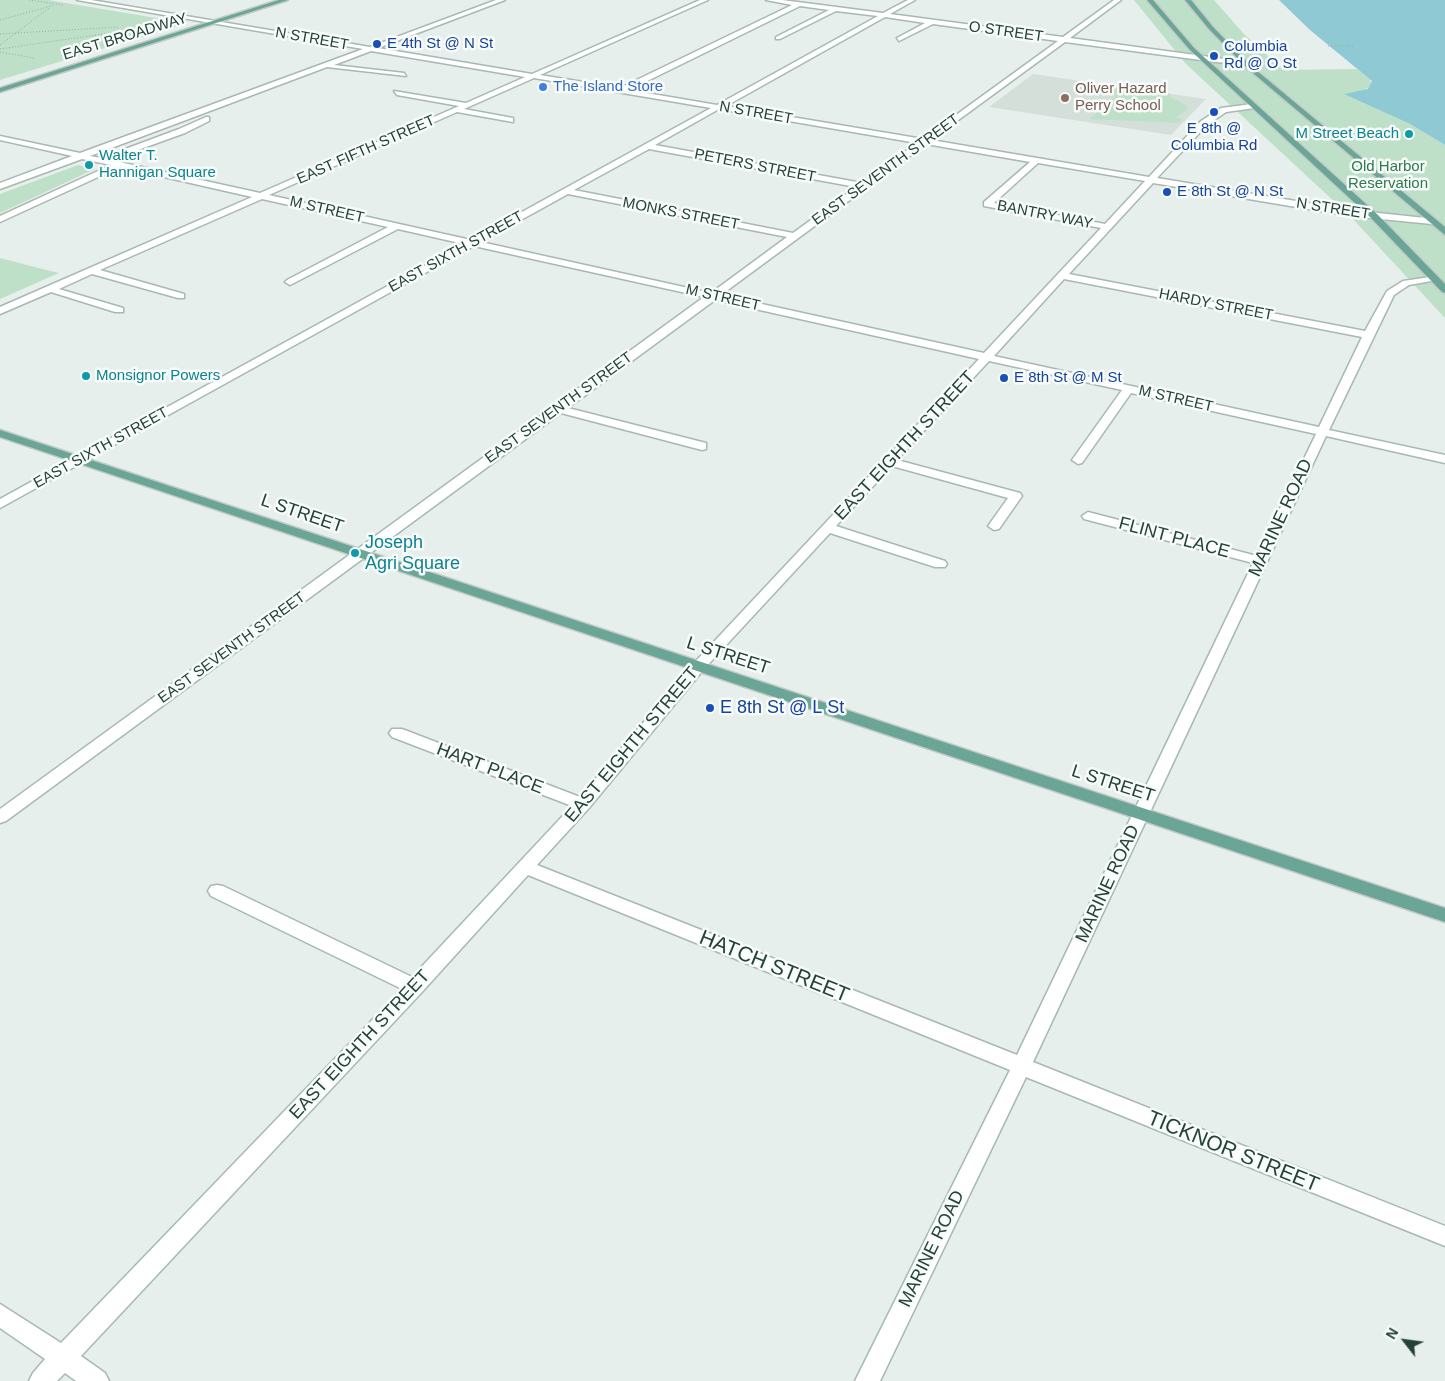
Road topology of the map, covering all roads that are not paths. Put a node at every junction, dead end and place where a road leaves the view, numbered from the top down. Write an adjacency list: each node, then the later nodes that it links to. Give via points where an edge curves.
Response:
1 (80, 0): 13 (street, N STREET)
2 (286, 0): 13 (main road, EAST BROADWAY)
3 (502, 0): 18 (street)
4 (705, 0): 23 (street, EAST FIFTH STREET)
5 (769, 0): 10 (street, O STREET)
6 (912, 0): 12 (street, EAST SIXTH STREET)
7 (1118, 0): 17 (street, EAST SEVENTH STREET)
8 (1150, 0): 19 (main road)
9 (1188, 0): 20 (main road)
10 (800, 3): 11 (street, O STREET); 26 (street)
11 (835, 9): 12 (street, O STREET); 15 (street)
12 (884, 15): 14 (street, O STREET); 29 (street, EAST SIXTH STREET)
13 (214, 22): 18 (street, N STREET); 25 (main road, EAST BROADWAY)
14 (932, 22): 16 (street); 17 (street, O STREET)
15 (778, 38)
16 (899, 39)
17 (1064, 39): 19 (street, O STREET); 34 (street, EAST SEVENTH STREET)
18 (370, 49): 21 (street); 23 (street, N STREET)
19 (1200, 58): 20 (street, O STREET); 30 (main road)
20 (1244, 62): 47 (main road)
21 (326, 65): 22 (street); 24 (street)
22 (404, 75)
23 (534, 76): 26 (street, N STREET); 28 (street, EAST FIFTH STREET)
24 (268, 86): 36 (street); 37 (street, via 182,131)
25 (0, 90)
26 (621, 90): 29 (street, N STREET)
27 (397, 93): 28 (street)
28 (467, 106): 31 (street, EAST FIFTH STREET)
29 (719, 106): 34 (street, N STREET); 35 (street, EAST SIXTH STREET)
30 (1252, 106): 40 (street, EAST EIGHTH STREET, via 1230,108 1212,116); 45 (main road)
31 (458, 110): 32 (street); 44 (street, EAST FIFTH STREET)
32 (510, 120)
33 (0, 138): 36 (street, M STREET)
34 (924, 141): 38 (street, N STREET); 42 (street, EAST SEVENTH STREET)
35 (648, 146): 42 (street, PETERS STREET); 43 (street, EAST SIXTH STREET)
36 (82, 156): 37 (street, M STREET); 41 (street)
37 (103, 160): 39 (street, M STREET)
38 (1037, 160): 40 (street, N STREET); 49 (street, BANTRY WAY, via 988,204)
39 (120, 164): 44 (street, M STREET); 46 (street)
40 (1152, 179): 45 (street, N STREET); 49 (street, EAST EIGHTH STREET)
41 (0, 186)
42 (864, 186): 51 (street, EAST SEVENTH STREET)
43 (566, 191): 51 (street, MONKS STREET); 52 (street, EAST SIXTH STREET)
44 (263, 195): 48 (street, M STREET); 53 (street, EAST FIFTH STREET)
45 (1374, 216): 47 (street, N STREET); 56 (main road)
46 (0, 219)
47 (1432, 221): 50 (main road)
48 (397, 226): 52 (street, M STREET); 55 (street)
49 (1108, 227): 54 (street, EAST EIGHTH STREET)
50 (1445, 232)
51 (795, 236): 59 (street, EAST SEVENTH STREET)
52 (474, 242): 59 (street, M STREET); 70 (street, EAST SIXTH STREET)
53 (92, 271): 57 (street, EAST FIFTH STREET); 58 (street)
54 (1064, 276): 62 (street, HARDY STREET); 63 (street, EAST EIGHTH STREET)
55 (290, 282)
56 (1439, 284): 62 (street, MARINE ROAD, via 1412,281 1390,293)
57 (50, 289): 60 (street); 61 (street, EAST FIFTH STREET)
58 (182, 296)
59 (713, 296): 63 (street, M STREET); 65 (street, EAST SEVENTH STREET)
60 (119, 310)
61 (0, 311)
62 (1368, 335): 66 (street, MARINE ROAD)
63 (987, 357): 64 (street, M STREET); 72 (street, EAST EIGHTH STREET)
64 (1129, 388): 66 (street, M STREET); 71 (street)
65 (559, 408): 68 (street); 77 (street, EAST SEVENTH STREET)
66 (1322, 431): 69 (street, M STREET); 78 (street, MARINE ROAD)
67 (0, 433): 70 (main road, L STREET)
68 (702, 446)
69 (1445, 459)
70 (80, 460): 73 (street, EAST SIXTH STREET); 77 (main road, L STREET)
71 (1078, 460)
72 (890, 462): 75 (street, via 1016,496); 76 (street, EAST EIGHTH STREET)
73 (0, 504)
74 (1088, 516): 78 (street, FLINT PLACE)
75 (994, 526)
76 (829, 528): 79 (street); 80 (street, EAST EIGHTH STREET)
77 (360, 554): 80 (main road, L STREET); 84 (street, EAST SEVENTH STREET)
78 (1260, 561): 83 (street, MARINE ROAD)
79 (940, 564)
80 (699, 666): 82 (street, EAST EIGHTH STREET); 83 (main road, L STREET)
81 (397, 733): 82 (street, HART PLACE)
82 (584, 804): 85 (street, EAST EIGHTH STREET)
83 (1141, 814): 87 (main road, L STREET); 89 (street, MARINE ROAD)
84 (0, 817)
85 (526, 867): 88 (street, EAST EIGHTH STREET); 89 (street, HATCH STREET)
86 (217, 891): 88 (street)
87 (1445, 915)
88 (415, 987): 92 (street, EAST EIGHTH STREET)
89 (1021, 1067): 90 (street, TICKNOR STREET); 95 (street, MARINE ROAD)
90 (1445, 1236)
91 (0, 1315): 92 (street)
92 (63, 1357): 93 (street, EAST EIGHTH STREET); 94 (street)
93 (41, 1381)
94 (97, 1381)
95 (867, 1381)

